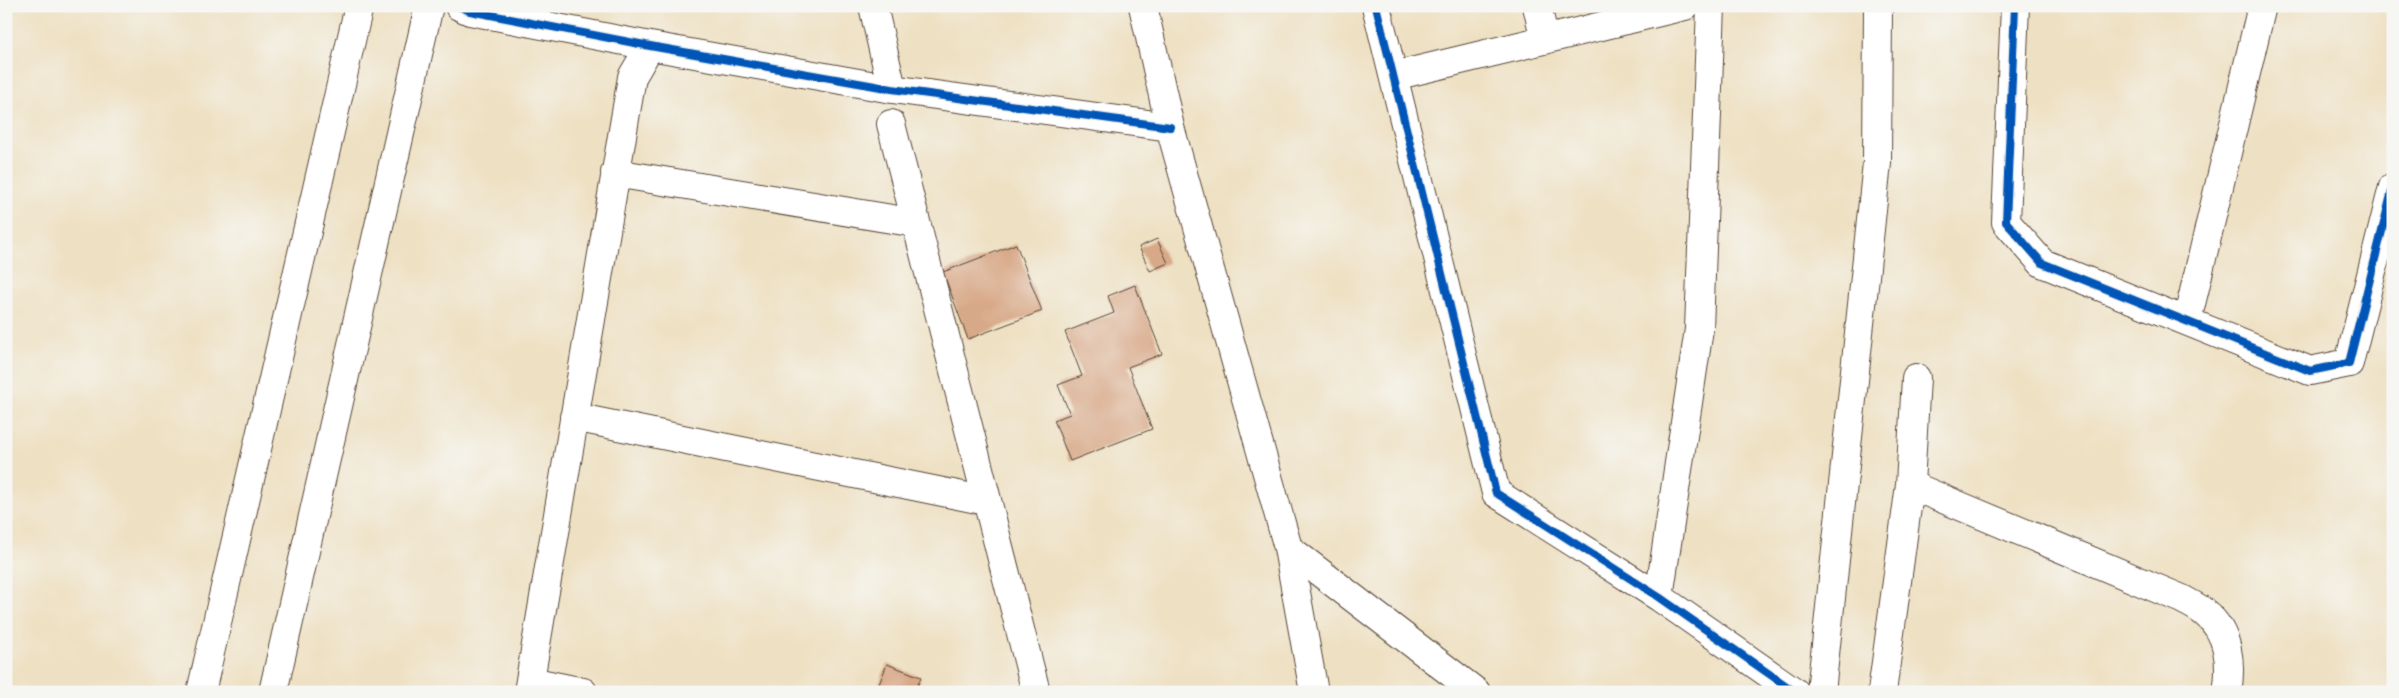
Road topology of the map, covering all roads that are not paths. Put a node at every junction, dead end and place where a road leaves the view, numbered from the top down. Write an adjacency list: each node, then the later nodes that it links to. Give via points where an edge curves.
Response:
1 (359, 6): 30 (street)
2 (429, 6): 31 (street)
3 (459, 6): 14 (street)
4 (873, 6): 16 (street)
5 (1143, 6): 18 (street)
6 (1376, 6): 15 (street)
7 (1536, 6): 13 (street)
8 (1685, 6): 13 (street)
9 (1711, 6): 28 (street, via 1699,329)
10 (1878, 6): 37 (street, via 1877,163)
11 (2015, 6): 22 (street, via 2006,222 2042,263)
12 (2262, 6): 22 (street)
13 (1545, 40): 15 (street)
14 (650, 46): 16 (street); 19 (street, via 632,77)
15 (1394, 76): 28 (street, via 1496,493)
16 (892, 89): 18 (street)
17 (891, 124): 21 (street)
18 (1170, 127): 27 (street)
19 (615, 173): 21 (street); 24 (street)
20 (2393, 187): 22 (street, via 2349,363 2310,371)
21 (916, 223): 26 (street)
22 (2186, 321)
23 (1916, 378): 25 (street)
24 (574, 417): 26 (street); 29 (street)
25 (1910, 485): 38 (street); 39 (street, via 2182,599 2205,613 2221,630 2226,646)
26 (987, 501): 33 (street)
27 (1288, 548): 34 (street); 35 (street)
28 (1658, 597): 36 (street)
29 (529, 686): 32 (street)
30 (201, 692)
31 (273, 692)
32 (583, 692)
33 (1036, 692)
34 (1314, 692)
35 (1476, 692)
36 (1795, 692)
37 (1821, 692)
38 (1882, 692)
39 (2227, 692)

